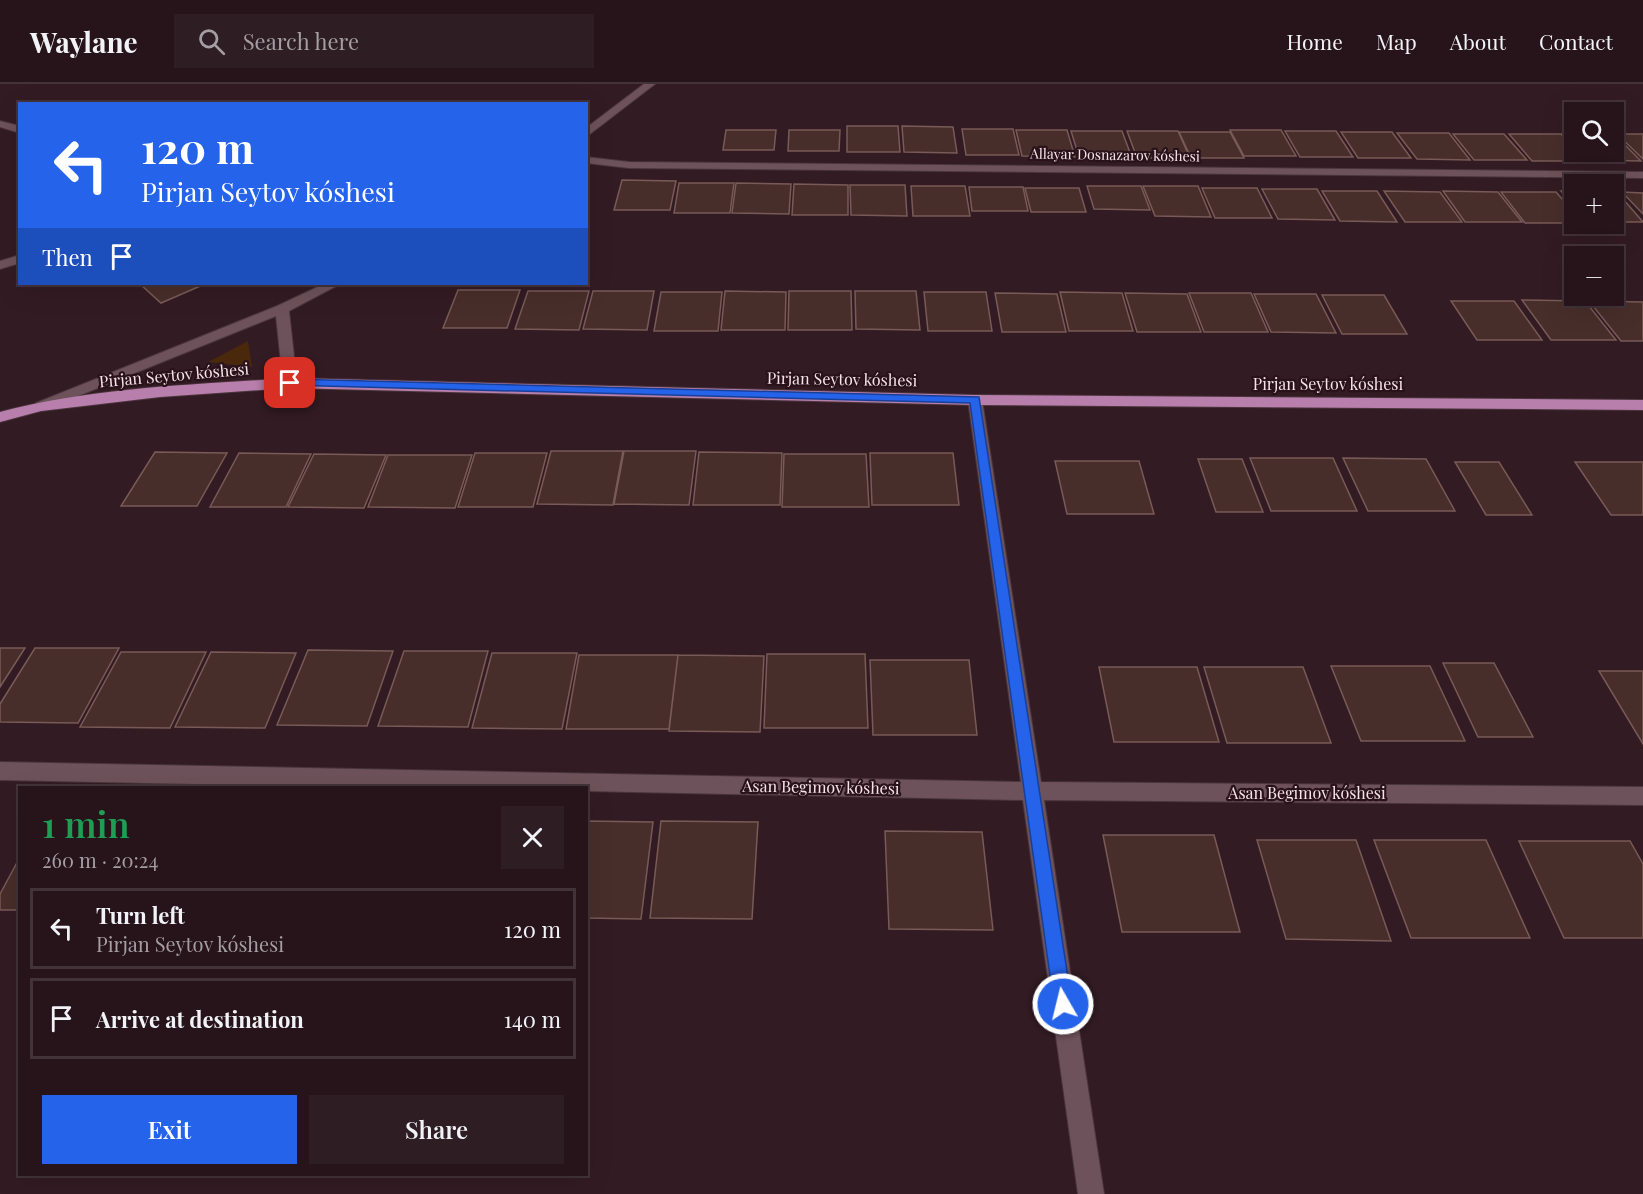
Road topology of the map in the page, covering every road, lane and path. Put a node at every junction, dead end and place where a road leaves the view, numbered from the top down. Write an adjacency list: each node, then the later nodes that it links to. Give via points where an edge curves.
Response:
1 (650, 84): 4 (street)
2 (0, 124): 3 (street)
3 (18, 129)
4 (588, 132)
5 (588, 160): 6 (street, Allayar Dosnazarov kóshesi, via 629,165)
6 (1643, 175)
7 (18, 260): 8 (street)
8 (0, 265)
9 (331, 285): 10 (street)
10 (282, 309): 11 (street); 14 (street)
11 (290, 383): 12 (main road, Pirjan Seytov kóshesi); 14 (main road, Pirjan Seytov kóshesi)
12 (975, 400): 13 (main road, Pirjan Seytov kóshesi); 17 (street)
13 (1643, 405)
14 (41, 406): 15 (main road, Pirjan Seytov kóshesi)
15 (0, 417)
16 (0, 771): 17 (street, Asan Begimov kóshesi)
17 (1031, 791): 18 (street, Asan Begimov kóshesi); 19 (street)
18 (1643, 796)
19 (1091, 1194)

